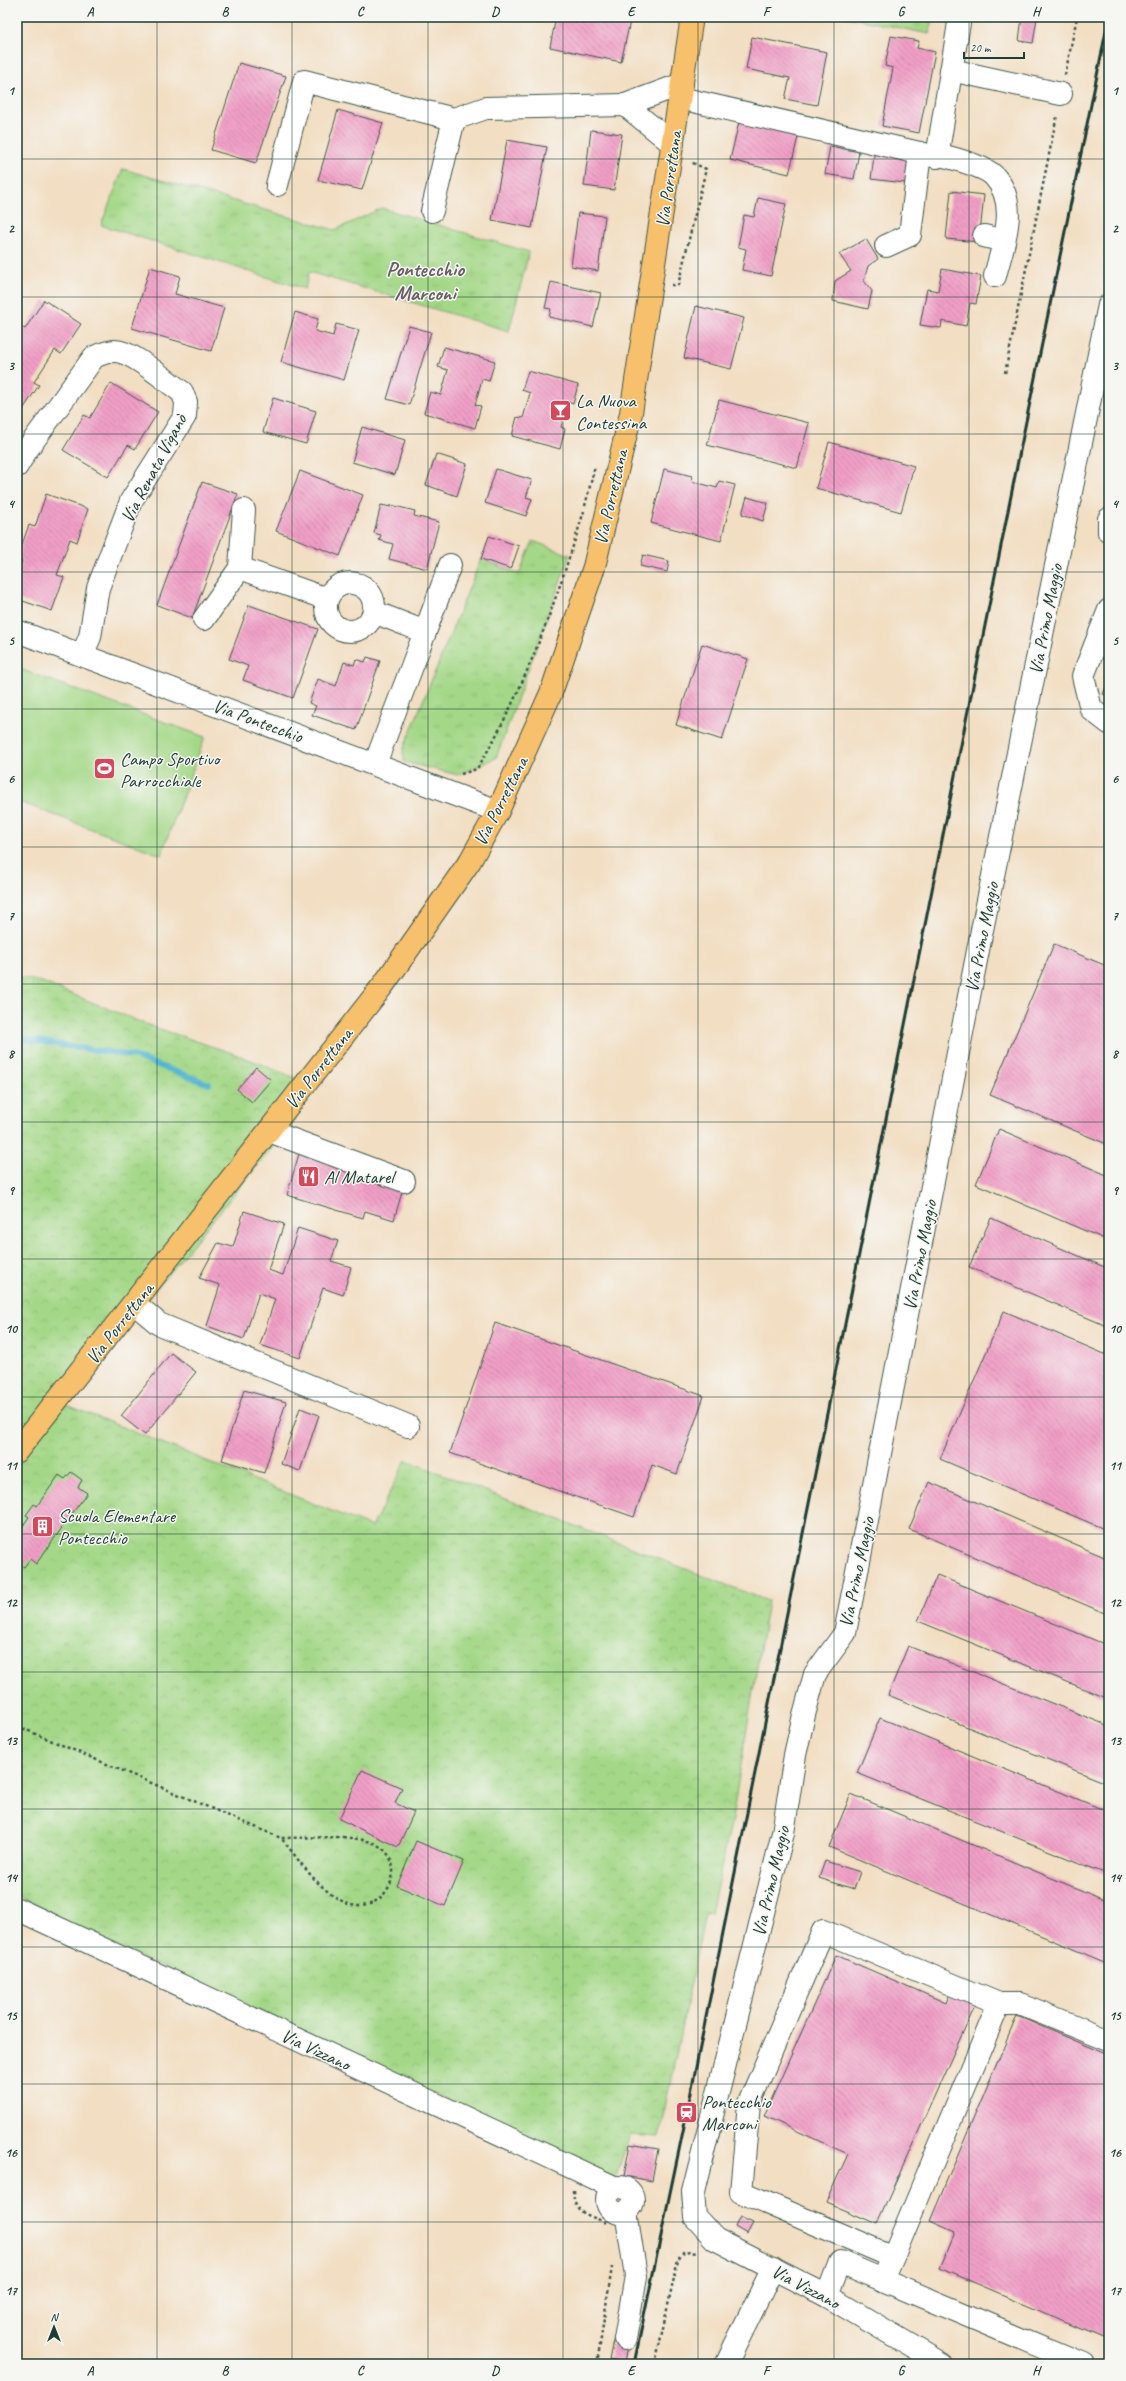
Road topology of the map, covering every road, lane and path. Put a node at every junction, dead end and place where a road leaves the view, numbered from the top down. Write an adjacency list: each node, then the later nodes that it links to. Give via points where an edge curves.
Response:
1 (692, 17): 5 (main road, Via Porrettana)
2 (960, 17): 4 (street)
3 (1077, 17): 6 (path)
4 (951, 70): 6 (street); 10 (street)
5 (681, 91): 7 (street); 9 (main road, Via Porrettana); 10 (street)
6 (1061, 94): 16 (path)
7 (625, 105): 8 (street, via 486,108); 9 (street)
8 (454, 119): 11 (street, via 304,81); 12 (street)
9 (673, 144): 34 (main road, Via Porrettana, via 631,413 594,567 551,693)
10 (929, 154): 13 (street, via 910,235); 14 (street, via 966,161 994,175 1008,198 1008,228 994,238)
11 (277, 185)
12 (432, 211)
13 (886, 246)
14 (995, 276)
15 (1109, 305): 46 (street, Via Primo Maggio, via 981,935 844,1633 815,1674 795,1755 783,1833)
16 (1005, 373)
17 (596, 465): 33 (path, via 573,546 542,635 501,730 477,769)
18 (17, 466): 30 (street, Via Renata Viganò, via 94,357 116,351 129,355 182,392 186,402 185,416 131,501 98,588 90,637)
19 (244, 510): 23 (street)
20 (1109, 519): 21 (street)
21 (1109, 532)
22 (450, 565): 29 (street)
23 (240, 568): 24 (street); 27 (street)
24 (327, 600): 26 (street, via 332,590 341,584 356,584 369,592 374,602); 26 (street, via 326,611 330,621 338,628 350,631 360,629 369,622)
25 (1109, 610): 31 (street, via 1083,676 1091,709)
26 (374, 612): 29 (street)
27 (204, 619)
28 (17, 631): 30 (street, Via Pontecchio)
29 (425, 632): 32 (street)
30 (82, 655): 32 (street, Via Pontecchio)
31 (1109, 723)
32 (375, 764): 34 (street, Via Pontecchio)
33 (458, 775)
34 (498, 811): 35 (main road, Via Porrettana, via 470,861 384,984)
35 (269, 1131): 36 (street); 37 (main road, Via Porrettana)
36 (404, 1181)
37 (135, 1304): 38 (street, via 159,1324); 39 (main road, Via Porrettana)
38 (408, 1426)
39 (17, 1451)
40 (17, 1726): 41 (path)
41 (281, 1838): 41 (path, via 319,1884 345,1902 356,1906 367,1905 386,1894 391,1884 393,1874 387,1854 380,1846 371,1842 343,1837)
42 (17, 1909): 45 (street, Via Vizzano)
43 (999, 2004): 44 (street, via 1020,2004); 49 (street); 49 (street, via 823,1932 749,2103 741,2192)
44 (1109, 2040)
45 (571, 2168): 47 (path, via 573,2202 579,2211 607,2223); 54 (street, Via Vizzano, via 593,2178 612,2192 629,2190 633,2196 633,2205 626,2212 636,2276)
46 (693, 2192): 51 (street, Via Vizzano, via 695,2217 715,2239)
47 (611, 2228)
48 (706, 2254): 56 (path, via 692,2250 684,2251 678,2260)
49 (893, 2257): 52 (street)
50 (612, 2265): 55 (path)
51 (773, 2268): 53 (street, Via Vizzano); 57 (street)
52 (884, 2280): 53 (street, via 840,2262); 59 (street)
53 (827, 2296): 58 (street, Via Vizzano)
54 (625, 2339)
55 (596, 2364)
56 (655, 2364)
57 (726, 2364)
58 (942, 2364)
59 (1082, 2364)

